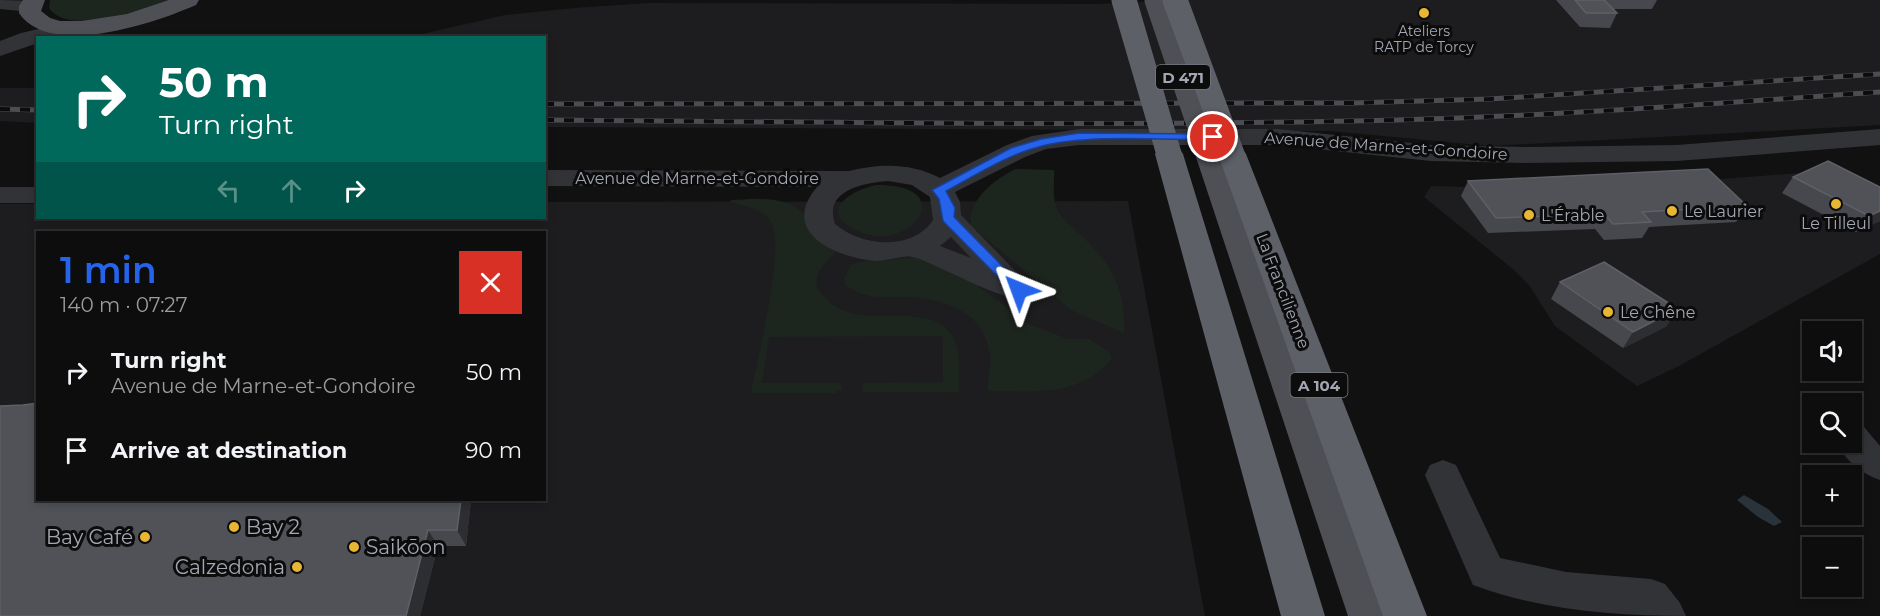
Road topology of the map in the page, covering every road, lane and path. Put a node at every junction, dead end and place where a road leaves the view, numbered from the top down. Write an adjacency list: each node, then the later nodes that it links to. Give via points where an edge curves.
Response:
1 (202, 0): 5 (main road)
2 (1124, 0): 29 (highway, bridge)
3 (1157, 0): 14 (main road, D 471, bridge)
4 (1174, 0): 14 (highway, La Francilienne / A 104, bridge)
5 (184, 2): 8 (main road, via 128,22)
6 (0, 3): 7 (street)
7 (32, 8): 8 (main road, via 47,25); 9 (street)
8 (74, 28): 11 (street)
9 (0, 35)
10 (36, 36): 12 (street)
11 (38, 36)
12 (0, 49)
13 (1880, 137): 19 (street, Avenue de Marne-et-Gondoire, via 1677,153 1489,155 1278,137 1079,137 1041,142 1016,151)
14 (1220, 154): 30 (main road, D 471); 31 (highway, La Francilienne / A 104)
15 (546, 178): 18 (street, Avenue de Marne-et-Gondoire)
16 (0, 179): 17 (street)
17 (36, 179)
18 (849, 179): 19 (street, via 868,174 898,174 925,181); 23 (street, via 822,200)
19 (938, 190): 24 (street, via 945,198)
20 (546, 194): 23 (street, Avenue de Marne-et-Gondoire, via 763,193 782,195)
21 (0, 195): 22 (street)
22 (36, 195)
23 (818, 213): 25 (street, via 819,224 827,234 854,249 885,252)
24 (948, 218): 25 (street, via 931,239); 25 (street, via 1019,290)
25 (916, 247)
26 (1862, 451): 27 (street)
27 (1880, 465)
28 (1443, 475): 32 (street, via 1487,573 1566,590 1651,597)
29 (1304, 616)
30 (1370, 616)
31 (1406, 616)
32 (1665, 616)

